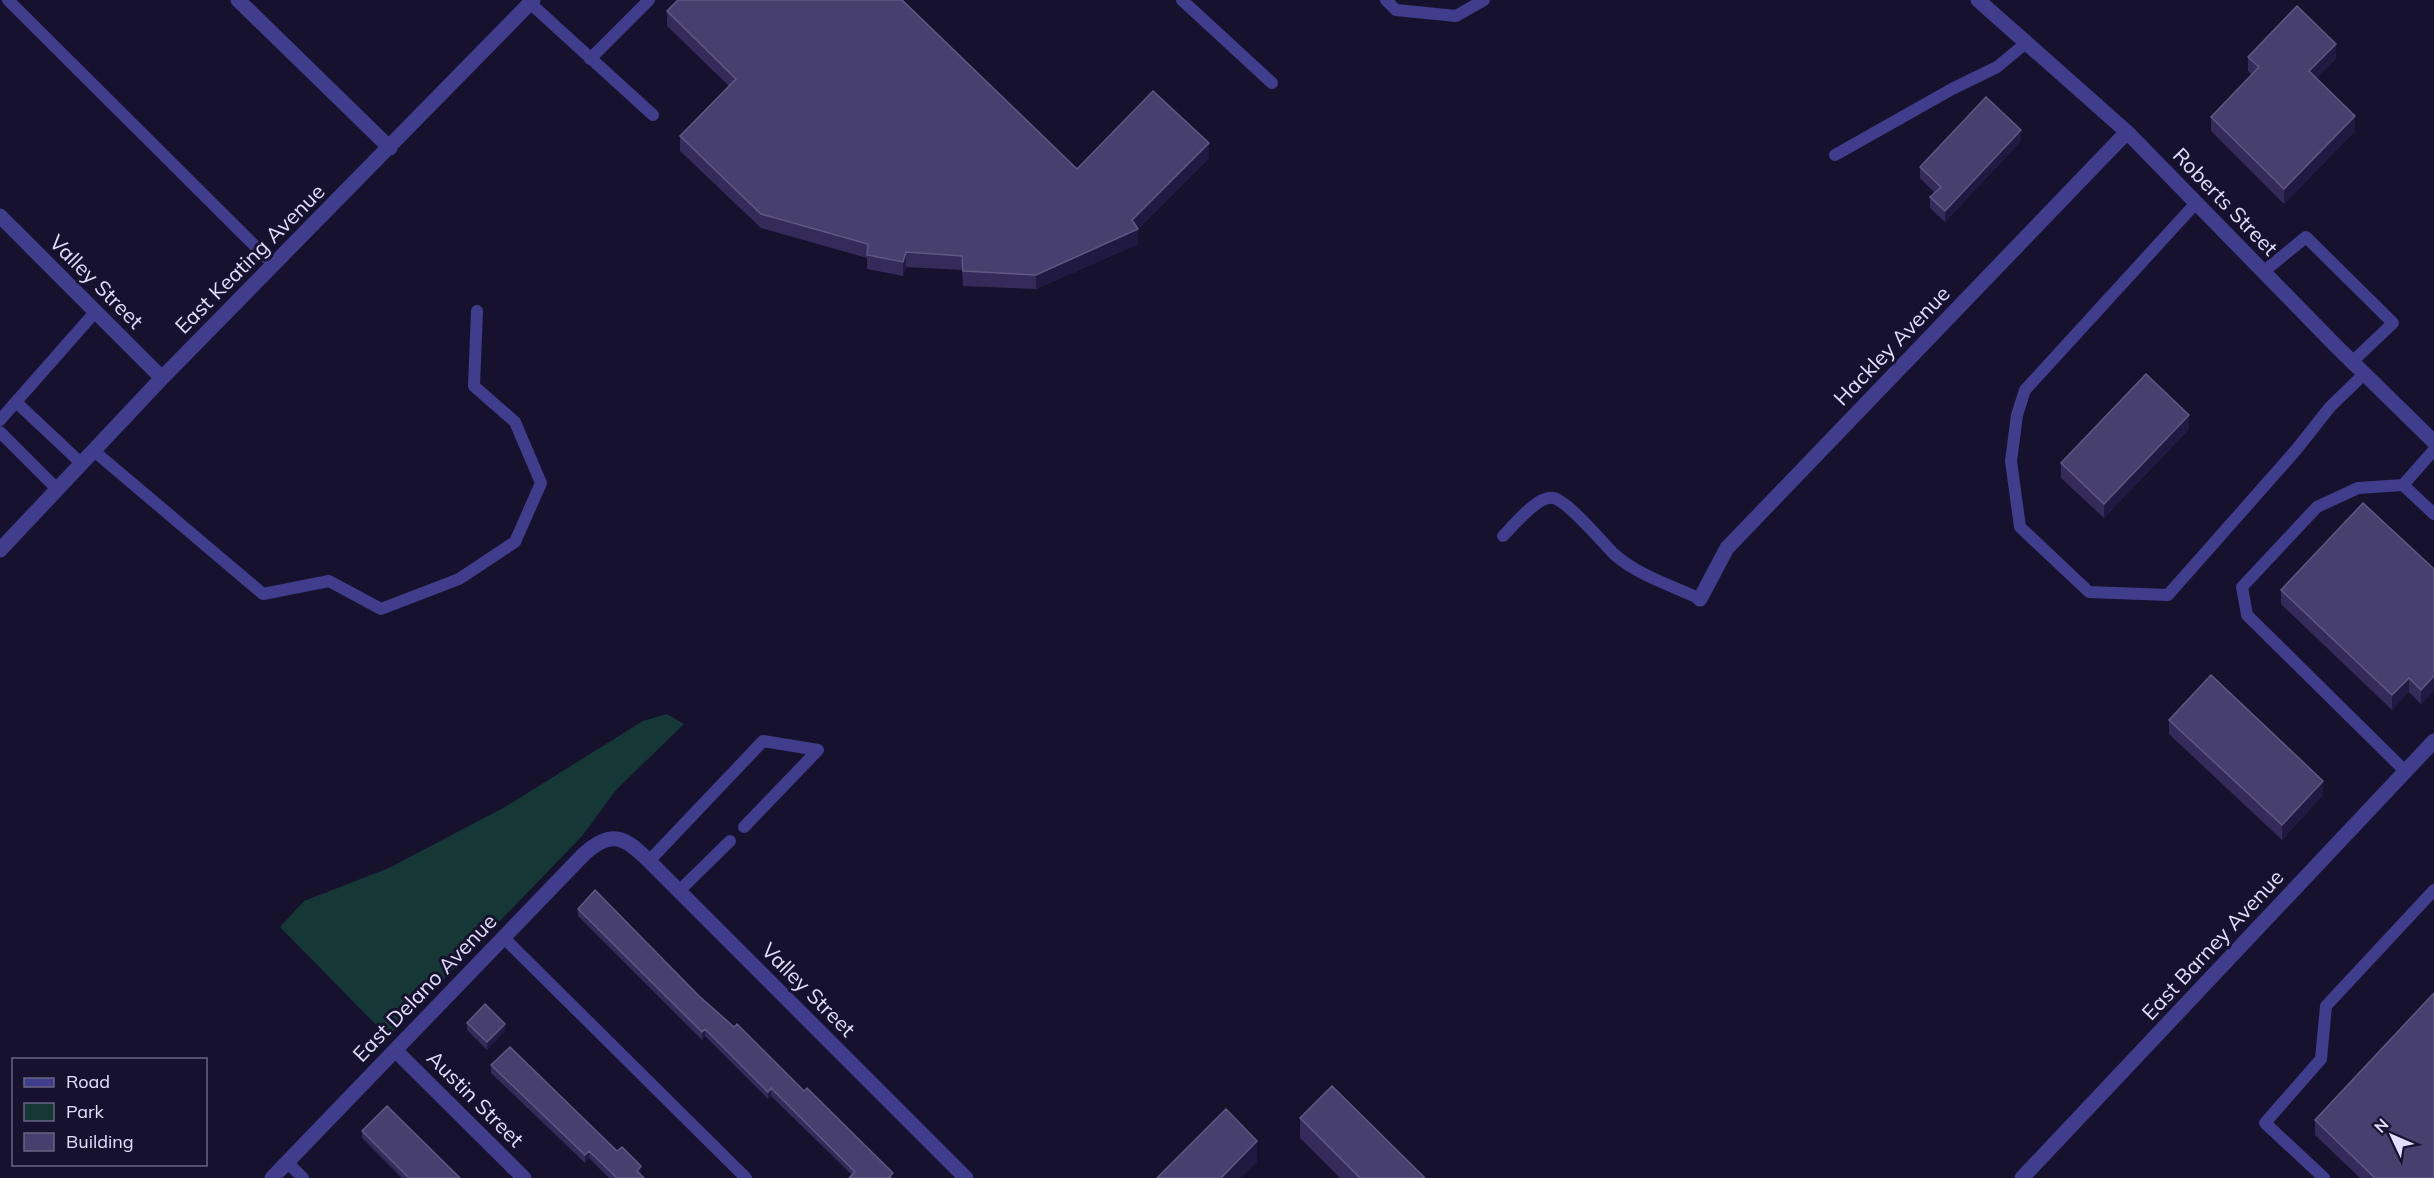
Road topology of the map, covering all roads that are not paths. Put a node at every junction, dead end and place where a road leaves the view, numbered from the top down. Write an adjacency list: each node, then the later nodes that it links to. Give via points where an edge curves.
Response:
1 (8, 0): 18 (lane)
2 (238, 0): 14 (street)
3 (649, 0): 10 (lane)
4 (1182, 0): 11 (lane)
5 (1386, 0): 6 (lane, via 1396,10 1456,16)
6 (1484, 0)
7 (1978, 0): 9 (street, Roberts Street)
8 (532, 2): 10 (lane); 14 (street, East Keating Avenue)
9 (2026, 43): 13 (street, Roberts Street); 15 (lane, via 1997,67)
10 (590, 59): 12 (lane)
11 (1272, 83)
12 (652, 116)
13 (2127, 132): 16 (street, Roberts Street); 37 (street, Hackley Avenue, via 1727,548)
14 (390, 148): 18 (street, East Keating Avenue)
15 (1835, 155)
16 (2196, 203): 19 (street, Roberts Street); 23 (lane, via 2025,390 2017,415 2011,461 2020,526 2089,592 2168,595 2330,407)
17 (0, 216): 21 (street, Valley Street)
18 (274, 265): 24 (street, East Keating Avenue)
19 (2263, 272): 22 (street, Roberts Street); 22 (lane, via 2306,237 2393,323)
20 (477, 311): 30 (lane, via 474,386 515,422 541,483 515,542 459,579 381,609 329,581 263,594)
21 (96, 312): 24 (street, Valley Street); 25 (lane)
22 (2352, 362): 23 (street, Roberts Street)
23 (2364, 374): 28 (street, Roberts Street)
24 (162, 378): 30 (street, East Keating Avenue)
25 (16, 402): 26 (lane); 31 (lane)
26 (0, 420)
27 (0, 432): 33 (lane)
28 (2434, 442)
29 (2434, 450): 32 (lane)
30 (94, 451): 31 (street, East Keating Avenue)
31 (82, 464): 33 (street, East Keating Avenue)
32 (2403, 485): 34 (lane); 39 (lane, via 2358,488 2317,507 2242,587 2247,615)
33 (57, 489): 36 (street, East Keating Avenue)
34 (2434, 514)
35 (1503, 536): 37 (lane, via 1542,498 1554,498 1616,556)
36 (0, 550)
37 (1700, 599)
38 (2434, 741): 39 (street, East Barney Avenue)
39 (2406, 771): 54 (street, East Barney Avenue)
40 (744, 827): 43 (lane, via 818,750 763,741)
41 (616, 838): 43 (street, Valley Street, via 626,840); 46 (street, East Delano Avenue, via 592,847)
42 (730, 841): 45 (lane)
43 (649, 861): 45 (street, Valley Street)
44 (2434, 890): 55 (lane, via 2326,1006 2321,1059 2265,1123)
45 (679, 891): 53 (street, Valley Street)
46 (503, 937): 47 (street, East Delano Avenue); 52 (lane)
47 (395, 1050): 48 (street, East Delano Avenue); 51 (street, Austin Street)
48 (287, 1162): 49 (street, East Delano Avenue); 50 (lane)
49 (272, 1178)
50 (303, 1178)
51 (524, 1178)
52 (746, 1178)
53 (966, 1178)
54 (2022, 1178)
55 (2324, 1178)

